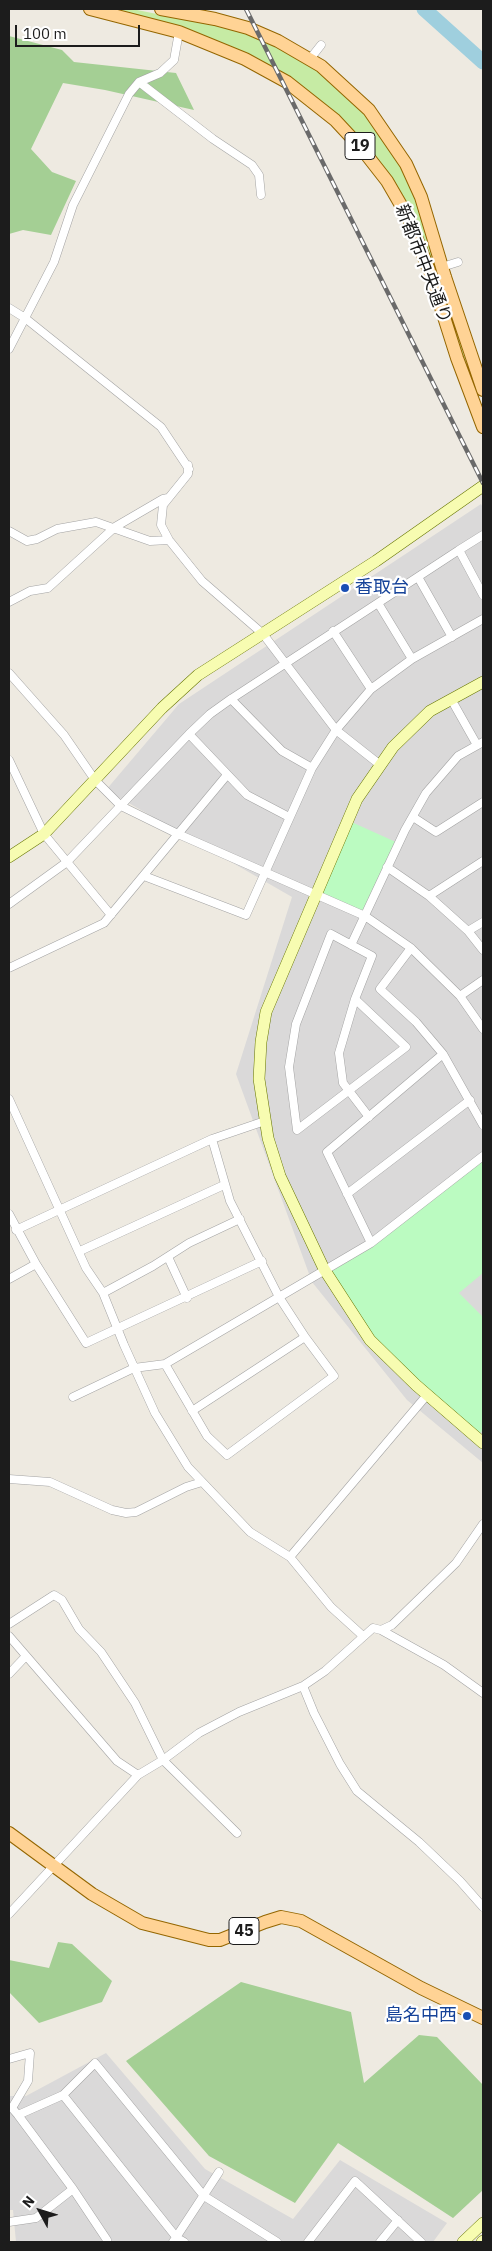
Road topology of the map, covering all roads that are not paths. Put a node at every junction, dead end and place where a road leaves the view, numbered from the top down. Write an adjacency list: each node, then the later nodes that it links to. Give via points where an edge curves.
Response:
1 (90, 9): 3 (main road, 新都市中央通り / 19)
2 (161, 9): 5 (main road, 新都市中央通り / 19, via 248,28)
3 (179, 32): 6 (street, via 174,60 160,73); 14 (main road, 新都市中央通り / 19, via 238,55 287,82 335,120 387,181 409,220 430,272)
4 (321, 45): 5 (street)
5 (310, 59): 9 (main road, 新都市中央通り / 19, via 345,86 390,138 421,197)
6 (139, 82): 7 (street, via 252,165 259,175); 11 (street, via 129,94 73,205 54,262)
7 (261, 196)
8 (458, 262): 9 (street)
9 (442, 266): 13 (main road, 新都市中央通り / 19)
10 (9, 308): 11 (street)
11 (26, 318): 12 (street); 16 (street, via 161,427 189,467)
12 (9, 349)
13 (483, 390)
14 (483, 427)
15 (483, 486): 28 (street, via 376,561)
16 (168, 498): 17 (street); 20 (street, via 163,505 160,525)
17 (115, 527): 18 (street, via 96,522 57,529 27,541); 20 (street, via 150,541); 24 (street, via 48,588 30,590)
18 (9, 531)
19 (483, 535): 21 (street)
20 (169, 540): 28 (street, via 202,581)
21 (459, 550): 22 (street); 23 (street)
22 (418, 577): 25 (street); 29 (street)
23 (483, 595)
24 (9, 602)
25 (378, 603): 27 (street); 30 (street)
26 (483, 619): 29 (street)
27 (333, 631): 31 (street); 34 (street)
28 (263, 634): 31 (street); 44 (street, via 198,674)
29 (452, 637): 30 (street)
30 (412, 659): 34 (street)
31 (286, 664): 35 (street); 37 (street)
32 (9, 673): 44 (street, via 64,735)
33 (483, 682): 36 (street)
34 (371, 688): 37 (street)
35 (231, 699): 38 (street); 42 (street, via 282,751)
36 (451, 699): 39 (street); 41 (street, via 430,711)
37 (336, 730): 41 (street); 42 (street)
38 (189, 734): 43 (street); 46 (street)
39 (480, 744): 48 (street, via 458,756 426,793)
40 (9, 760): 49 (street)
41 (379, 764): 57 (street, via 356,799)
42 (312, 768): 47 (street)
43 (227, 775): 47 (street, via 247,795); 50 (street)
44 (95, 780): 46 (street); 49 (street)
45 (483, 802): 48 (street, via 436,832)
46 (121, 806): 50 (street); 53 (street)
47 (289, 817): 55 (street)
48 (413, 817): 54 (street)
49 (44, 834): 51 (street); 53 (street)
50 (178, 834): 55 (street); 56 (street)
51 (9, 857)
52 (483, 861): 58 (street)
53 (67, 862): 59 (street); 60 (street)
54 (387, 867): 58 (street); 61 (street)
55 (266, 871): 56 (street, via 246,914); 57 (street)
56 (144, 876): 60 (street)
57 (314, 894): 61 (street); 77 (street, via 266,1012 260,1079)
58 (429, 896): 63 (street)
59 (9, 904)
60 (111, 915): 67 (street, via 104,923)
61 (365, 916): 64 (street); 65 (street)
62 (483, 922): 63 (street)
63 (468, 931): 66 (street)
64 (351, 945): 70 (street, via 372,956); 73 (street, via 331,934 296,1024 290,1067 297,1130)
65 (411, 948): 69 (street); 72 (street, via 380,989 416,1022)
66 (483, 950)
67 (9, 968)
68 (483, 980): 69 (street)
69 (460, 996): 71 (street)
70 (354, 999): 73 (street, via 339,1053 343,1083); 73 (street, via 406,1047)
71 (483, 1029)
72 (443, 1054): 75 (street); 76 (street)
73 (350, 1092): 76 (street)
74 (9, 1099): 83 (street)
75 (470, 1100): 78 (street); 82 (street)
76 (369, 1117): 82 (street, via 327,1152)
77 (265, 1121): 79 (street); 92 (street, via 280,1176)
78 (483, 1125)
79 (212, 1140): 81 (street); 83 (street)
80 (483, 1156): 87 (street)
81 (224, 1185): 85 (street); 88 (street)
82 (347, 1194): 87 (street)
83 (59, 1210): 86 (street); 88 (street)
84 (9, 1214): 86 (street)
85 (240, 1219): 89 (street, via 189,1243); 90 (street)
86 (16, 1230): 91 (street)
87 (371, 1243): 92 (street)
88 (80, 1251): 94 (street, via 86,1268)
89 (168, 1257): 94 (street); 96 (street)
90 (262, 1261): 95 (street); 96 (street)
91 (36, 1264): 93 (street); 97 (street, via 86,1343)
92 (324, 1269): 95 (street); 101 (street, via 370,1340)
93 (9, 1278)
94 (103, 1293): 97 (street)
95 (279, 1297): 98 (street); 99 (street)
96 (187, 1298): 97 (street)
97 (118, 1328): 100 (street)
98 (305, 1337): 103 (street); 103 (street, via 334,1376 227,1456 207,1436)
99 (165, 1364): 100 (street); 103 (street)
100 (134, 1368): 102 (street); 106 (street, via 172,1444)
101 (427, 1395): 104 (street); 108 (street)
102 (73, 1397)
103 (192, 1411)
104 (481, 1437)
105 (9, 1479): 106 (street, via 50,1482 112,1510 126,1513 136,1512)
106 (202, 1482): 108 (street, via 250,1532)
107 (483, 1524): 110 (street, via 456,1563 399,1619)
108 (290, 1557): 112 (street, via 331,1607)
109 (9, 1624): 117 (street, via 54,1596 62,1600 79,1629 101,1652 135,1703)
110 (381, 1630): 112 (street, via 373,1628); 116 (street, via 444,1665)
111 (9, 1636): 113 (street)
112 (363, 1636): 115 (street, via 325,1671)
113 (26, 1656): 114 (street); 118 (street, via 117,1761)
114 (9, 1674)
115 (303, 1686): 117 (street, via 239,1712 199,1733); 122 (street, via 340,1764 357,1791 419,1842)
116 (483, 1693)
117 (163, 1760): 118 (street); 120 (street)
118 (138, 1774): 121 (street)
119 (9, 1833): 121 (main road, 45)
120 (237, 1833)
121 (52, 1865): 123 (street); 124 (main road, 45, via 124,1915 142,1924 190,1936 220,1940 281,1917 301,1921 421,1988)
122 (483, 1907)
123 (9, 1914)
124 (483, 2018)
125 (9, 2058): 127 (street, via 30,2053 28,2080 12,2108)
126 (63, 2095): 127 (street); 130 (street, via 95,2064); 134 (street)
127 (18, 2115): 129 (street)
128 (219, 2172): 130 (street)
129 (72, 2190): 132 (street, via 36,2218); 135 (street)
130 (204, 2196): 134 (street); 136 (street)
131 (398, 2220): 137 (street, via 355,2181); 138 (street); 139 (street)
132 (9, 2222)
133 (483, 2223): 140 (street)
134 (178, 2241)
135 (107, 2242)
136 (276, 2242)
137 (308, 2242)
138 (380, 2242)
139 (421, 2242)
140 (463, 2242)

